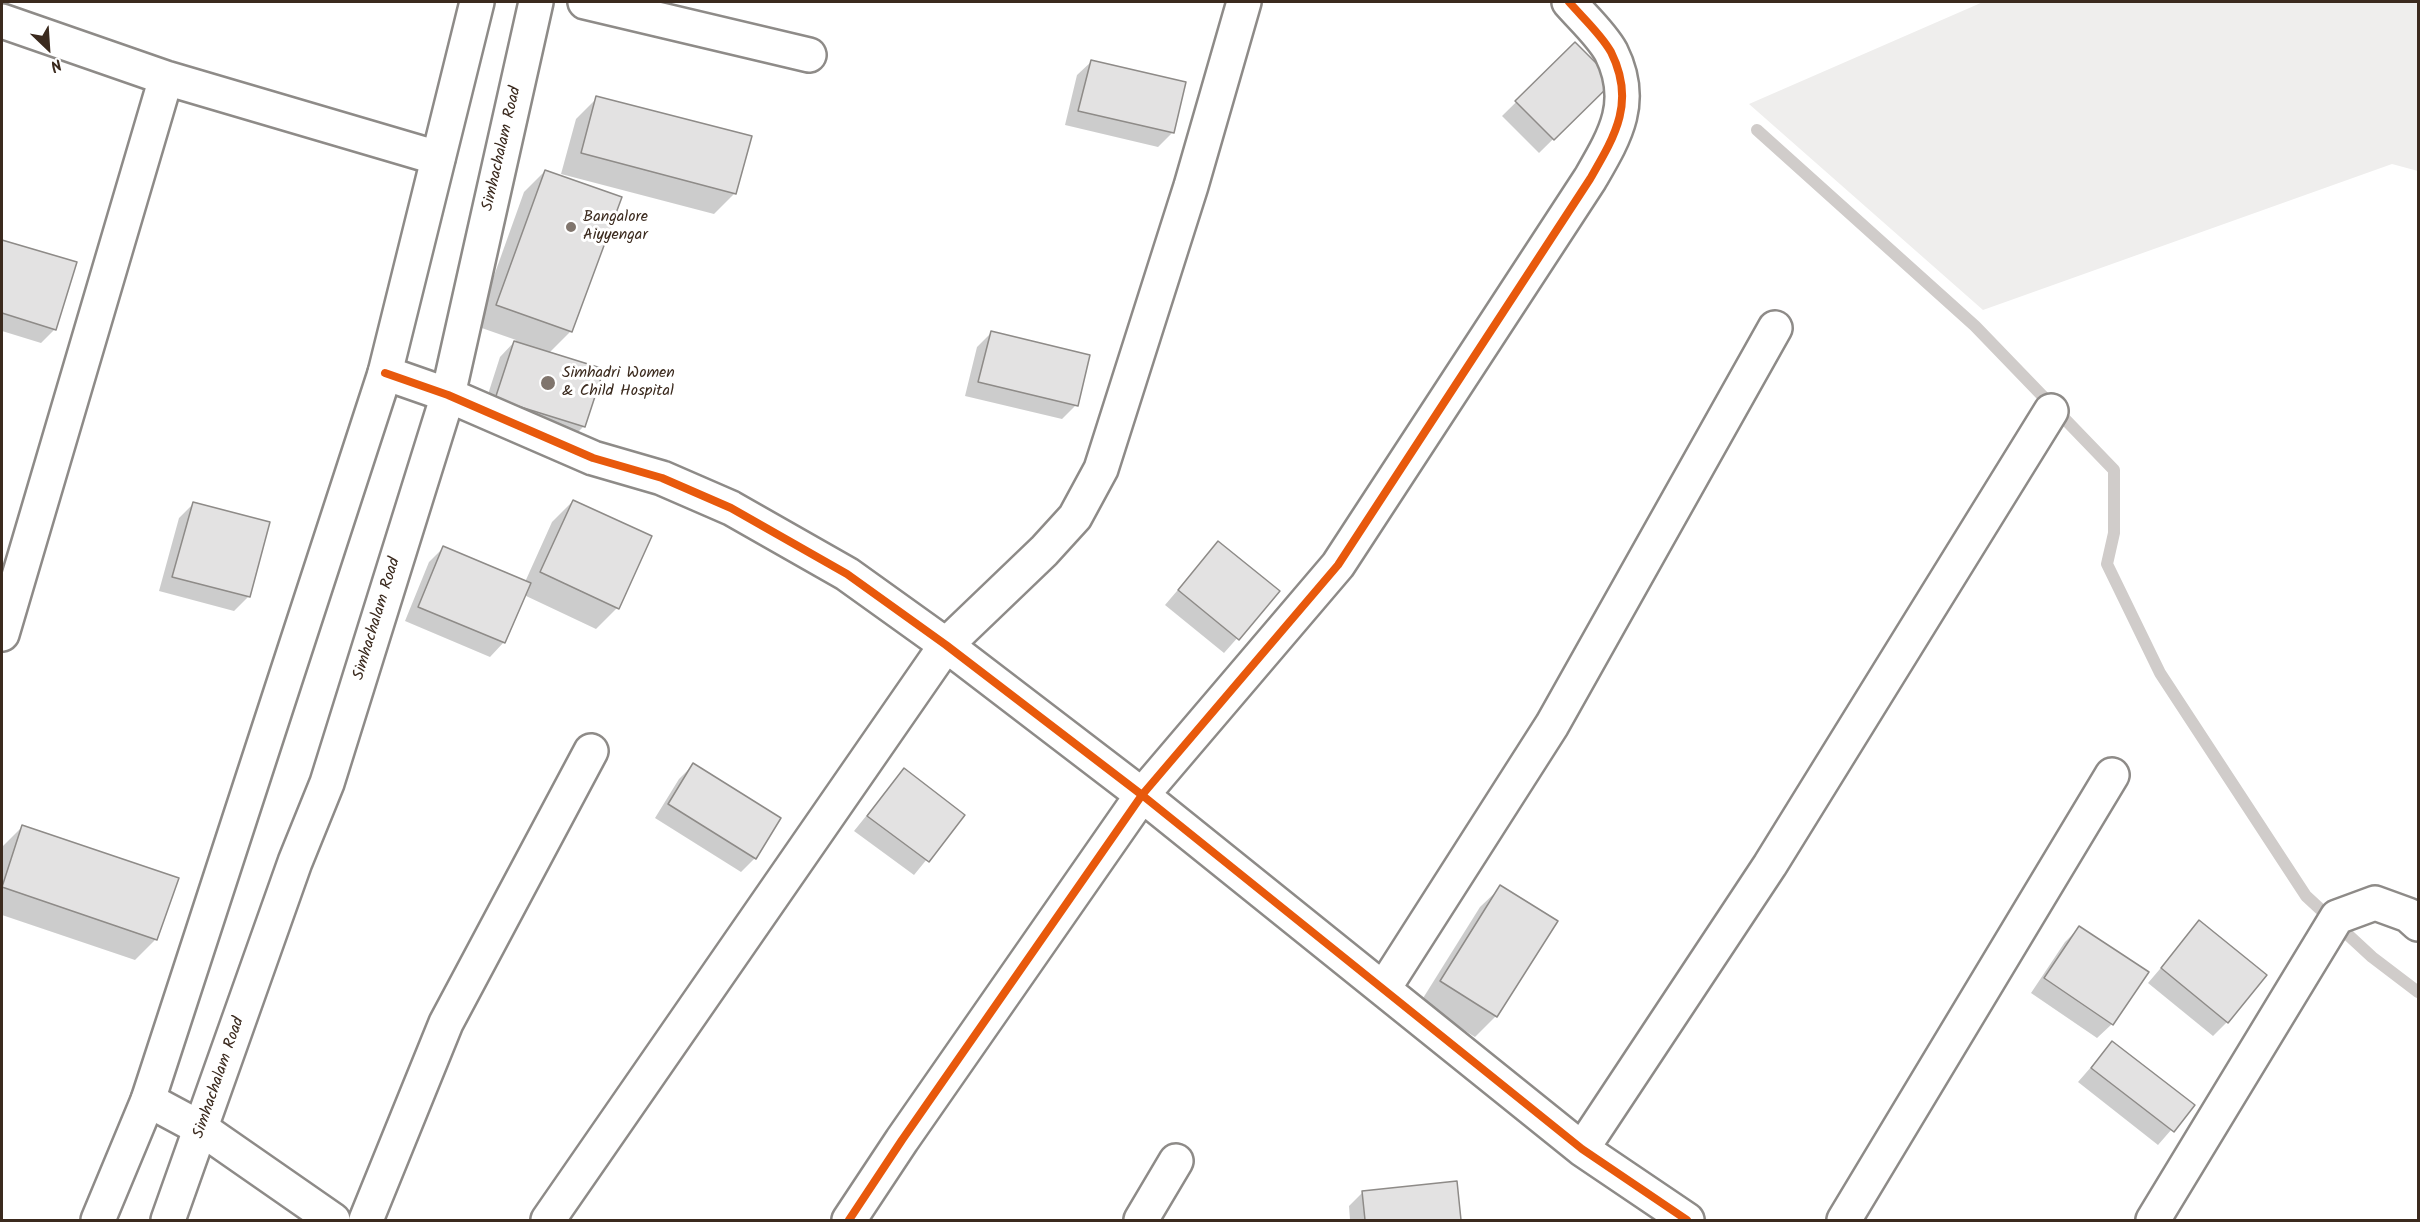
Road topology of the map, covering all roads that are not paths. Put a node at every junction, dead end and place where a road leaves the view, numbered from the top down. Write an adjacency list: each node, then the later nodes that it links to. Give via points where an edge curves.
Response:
1 (477, 2): 9 (street)
2 (536, 2): 12 (street, Simhachalam Road)
3 (585, 2): 7 (street)
4 (1244, 2): 15 (street, via 1191,186 1101,470 1076,517)
5 (1569, 2): 18 (street, via 1611,52 1625,96 1613,139 1338,565)
6 (2, 21): 8 (street)
7 (809, 55)
8 (166, 78): 9 (street); 14 (street)
9 (438, 158): 11 (street)
10 (1775, 328): 20 (street, via 1552,725)
11 (385, 373): 12 (street); 21 (street)
12 (448, 395): 15 (street, via 593,458 662,478 731,508 848,574); 22 (street, Simhachalam Road, via 327,783 295,862)
13 (2051, 411): 23 (street, via 1770,865)
14 (2, 634)
15 (946, 645): 18 (street); 29 (street)
16 (591, 751): 28 (street, via 446,1023)
17 (2112, 775): 33 (street)
18 (1142, 795): 20 (street); 30 (street)
19 (2418, 924): 34 (street, via 2408,915 2375,903 2329,930)
20 (1384, 988): 23 (street)
21 (148, 1100): 22 (street); 25 (street)
22 (202, 1129): 26 (street, Simhachalam Road); 27 (street)
23 (1582, 1149): 32 (street)
24 (1176, 1161): 31 (street)
25 (98, 1221)
26 (168, 1221)
27 (333, 1221)
28 (366, 1221)
29 (548, 1221)
30 (849, 1221)
31 (1141, 1221)
32 (1687, 1221)
33 (1844, 1221)
34 (2153, 1221)

